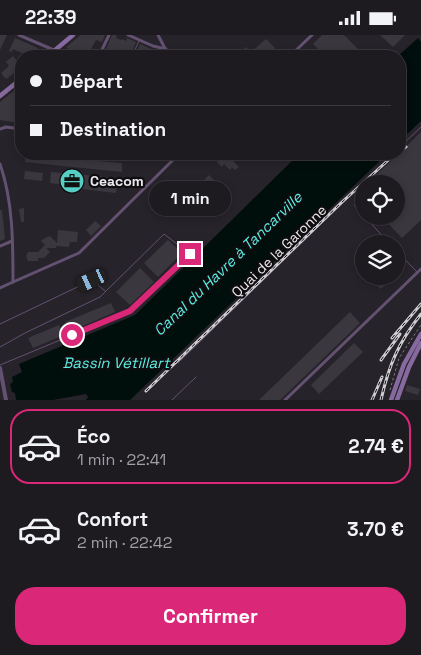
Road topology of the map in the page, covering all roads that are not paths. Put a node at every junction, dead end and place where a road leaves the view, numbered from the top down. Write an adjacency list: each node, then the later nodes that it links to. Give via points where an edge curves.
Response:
1 (19, 35): 9 (street)
2 (74, 35): 9 (main road)
3 (109, 35): 10 (street)
4 (128, 35): 7 (street)
5 (158, 35): 8 (street)
6 (312, 35): 12 (street)
7 (140, 40): 8 (street); 11 (lane)
8 (166, 49)
9 (53, 50)
10 (103, 50)
11 (135, 50)
12 (296, 50)
13 (15, 84): 14 (main road)
14 (0, 96)
15 (421, 127): 18 (lane)
16 (15, 128): 17 (street)
17 (0, 129)
18 (406, 141)
19 (173, 160): 28 (street, via 78,253)
20 (387, 160): 35 (lane, Quai de la Garonne)
21 (0, 164): 24 (street, via 9,198)
22 (372, 225): 23 (lane)
23 (382, 235)
24 (12, 241): 25 (street); 28 (street)
25 (0, 246)
26 (405, 258): 27 (lane)
27 (419, 271): 40 (street)
28 (14, 282): 29 (street)
29 (0, 288)
30 (106, 292): 31 (lane, via 92,280); 34 (lane); 36 (lane, via 164,234 190,254 130,311)
31 (0, 324)
32 (421, 334): 41 (main road, via 404,364)
33 (421, 343): 42 (main road)
34 (0, 347)
35 (178, 363)
36 (0, 367): 38 (street)
37 (196, 377): 39 (lane)
38 (6, 400)
39 (172, 400)
40 (285, 400)
41 (391, 400)
42 (397, 400)

